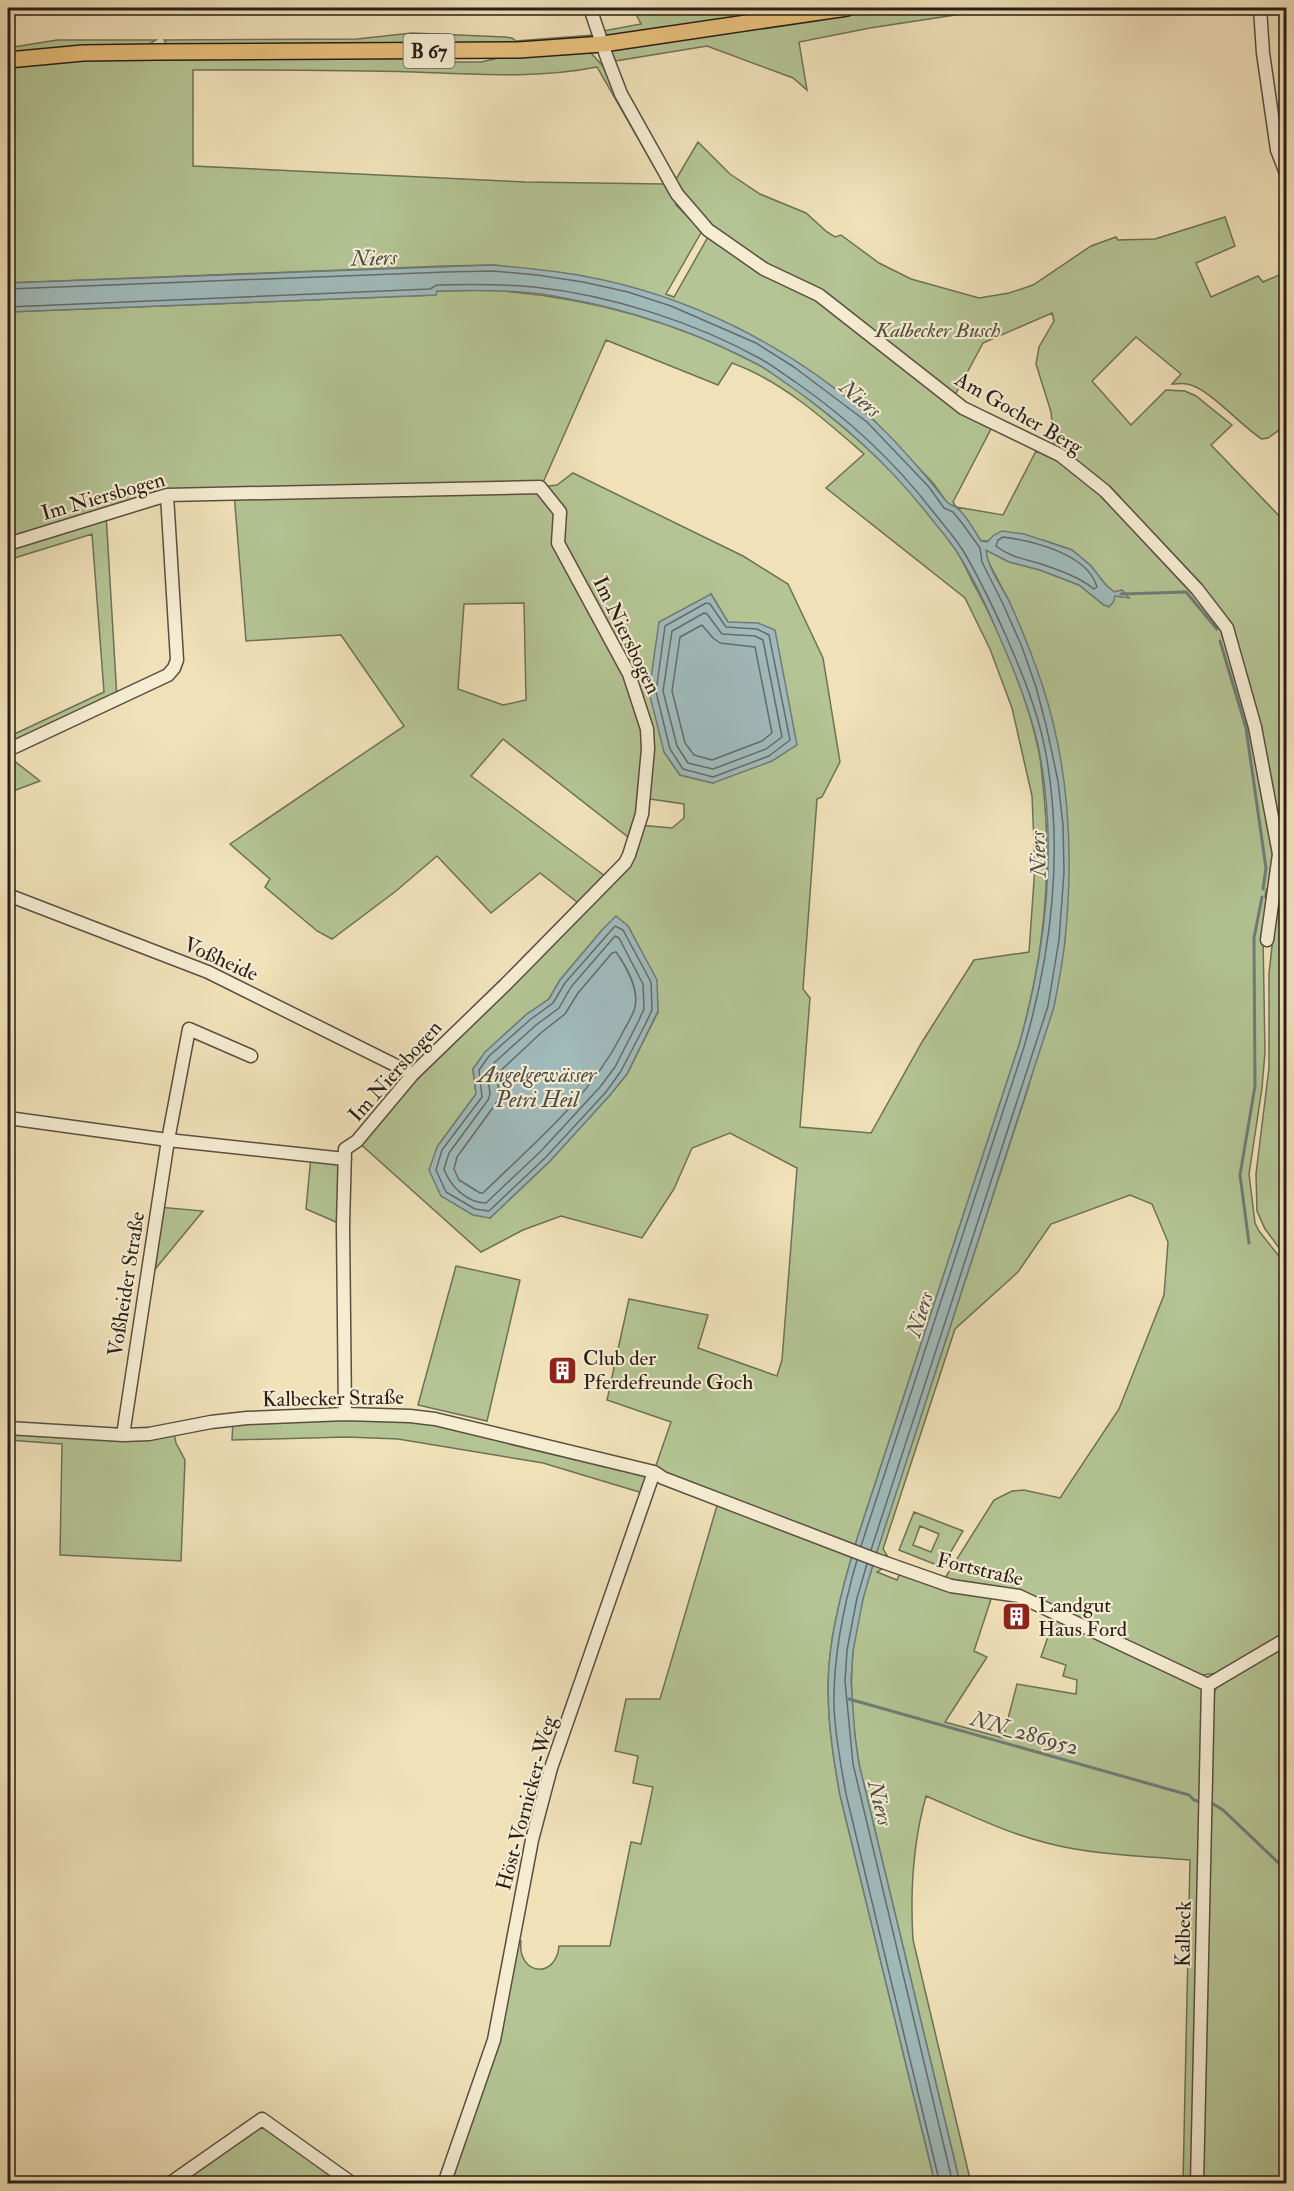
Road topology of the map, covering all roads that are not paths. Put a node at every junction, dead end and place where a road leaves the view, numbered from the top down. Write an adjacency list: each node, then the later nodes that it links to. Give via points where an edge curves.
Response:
1 (590, 8): 4 (street, Am Gocher Berg)
2 (847, 8): 4 (main road, B 67)
3 (1260, 8): 6 (street, via 1276,150)
4 (603, 44): 5 (main road, B 67, via 519,50 115,52); 11 (street, Am Gocher Berg, via 621,94 677,194 708,230 764,269 819,295 963,408 1060,455 1105,491 1197,589 1227,628 1255,727 1279,854)
5 (8, 60)
6 (1287, 173)
7 (167, 495): 8 (street, Im Niersbogen); 9 (street, via 177,660 174,668 168,675); 13 (street, Im Niersbogen, via 540,487 560,512 558,543 629,674 644,717 648,749 642,814 625,863)
8 (8, 544)
9 (8, 750)
10 (8, 895): 13 (street, Voßheide, via 208,972)
11 (1267, 940)
12 (251, 1056): 15 (street, Voßheider Straße, via 189,1029)
13 (413, 1074): 16 (street, Im Niersbogen, via 357,1141 345,1149)
14 (8, 1118): 15 (street)
15 (168, 1140): 16 (street); 19 (street, Voßheider Straße)
16 (345, 1159): 17 (street)
17 (345, 1414): 19 (street, Kalbecker Straße, via 247,1418); 20 (street, Kalbecker Straße, via 435,1419)
18 (8, 1428): 19 (street, Kalbecker Straße)
19 (123, 1435)
20 (654, 1472): 22 (street, Fortstraße, via 951,1586 1019,1596); 25 (street, Höst-Vornicker-Weg, via 551,1768 532,1840 494,2040)
21 (1287, 1638): 22 (street)
22 (1209, 1685): 26 (street, Kalbeck)
23 (169, 2184): 24 (street, via 262,2119)
24 (353, 2184)
25 (444, 2184)
26 (1197, 2184)

